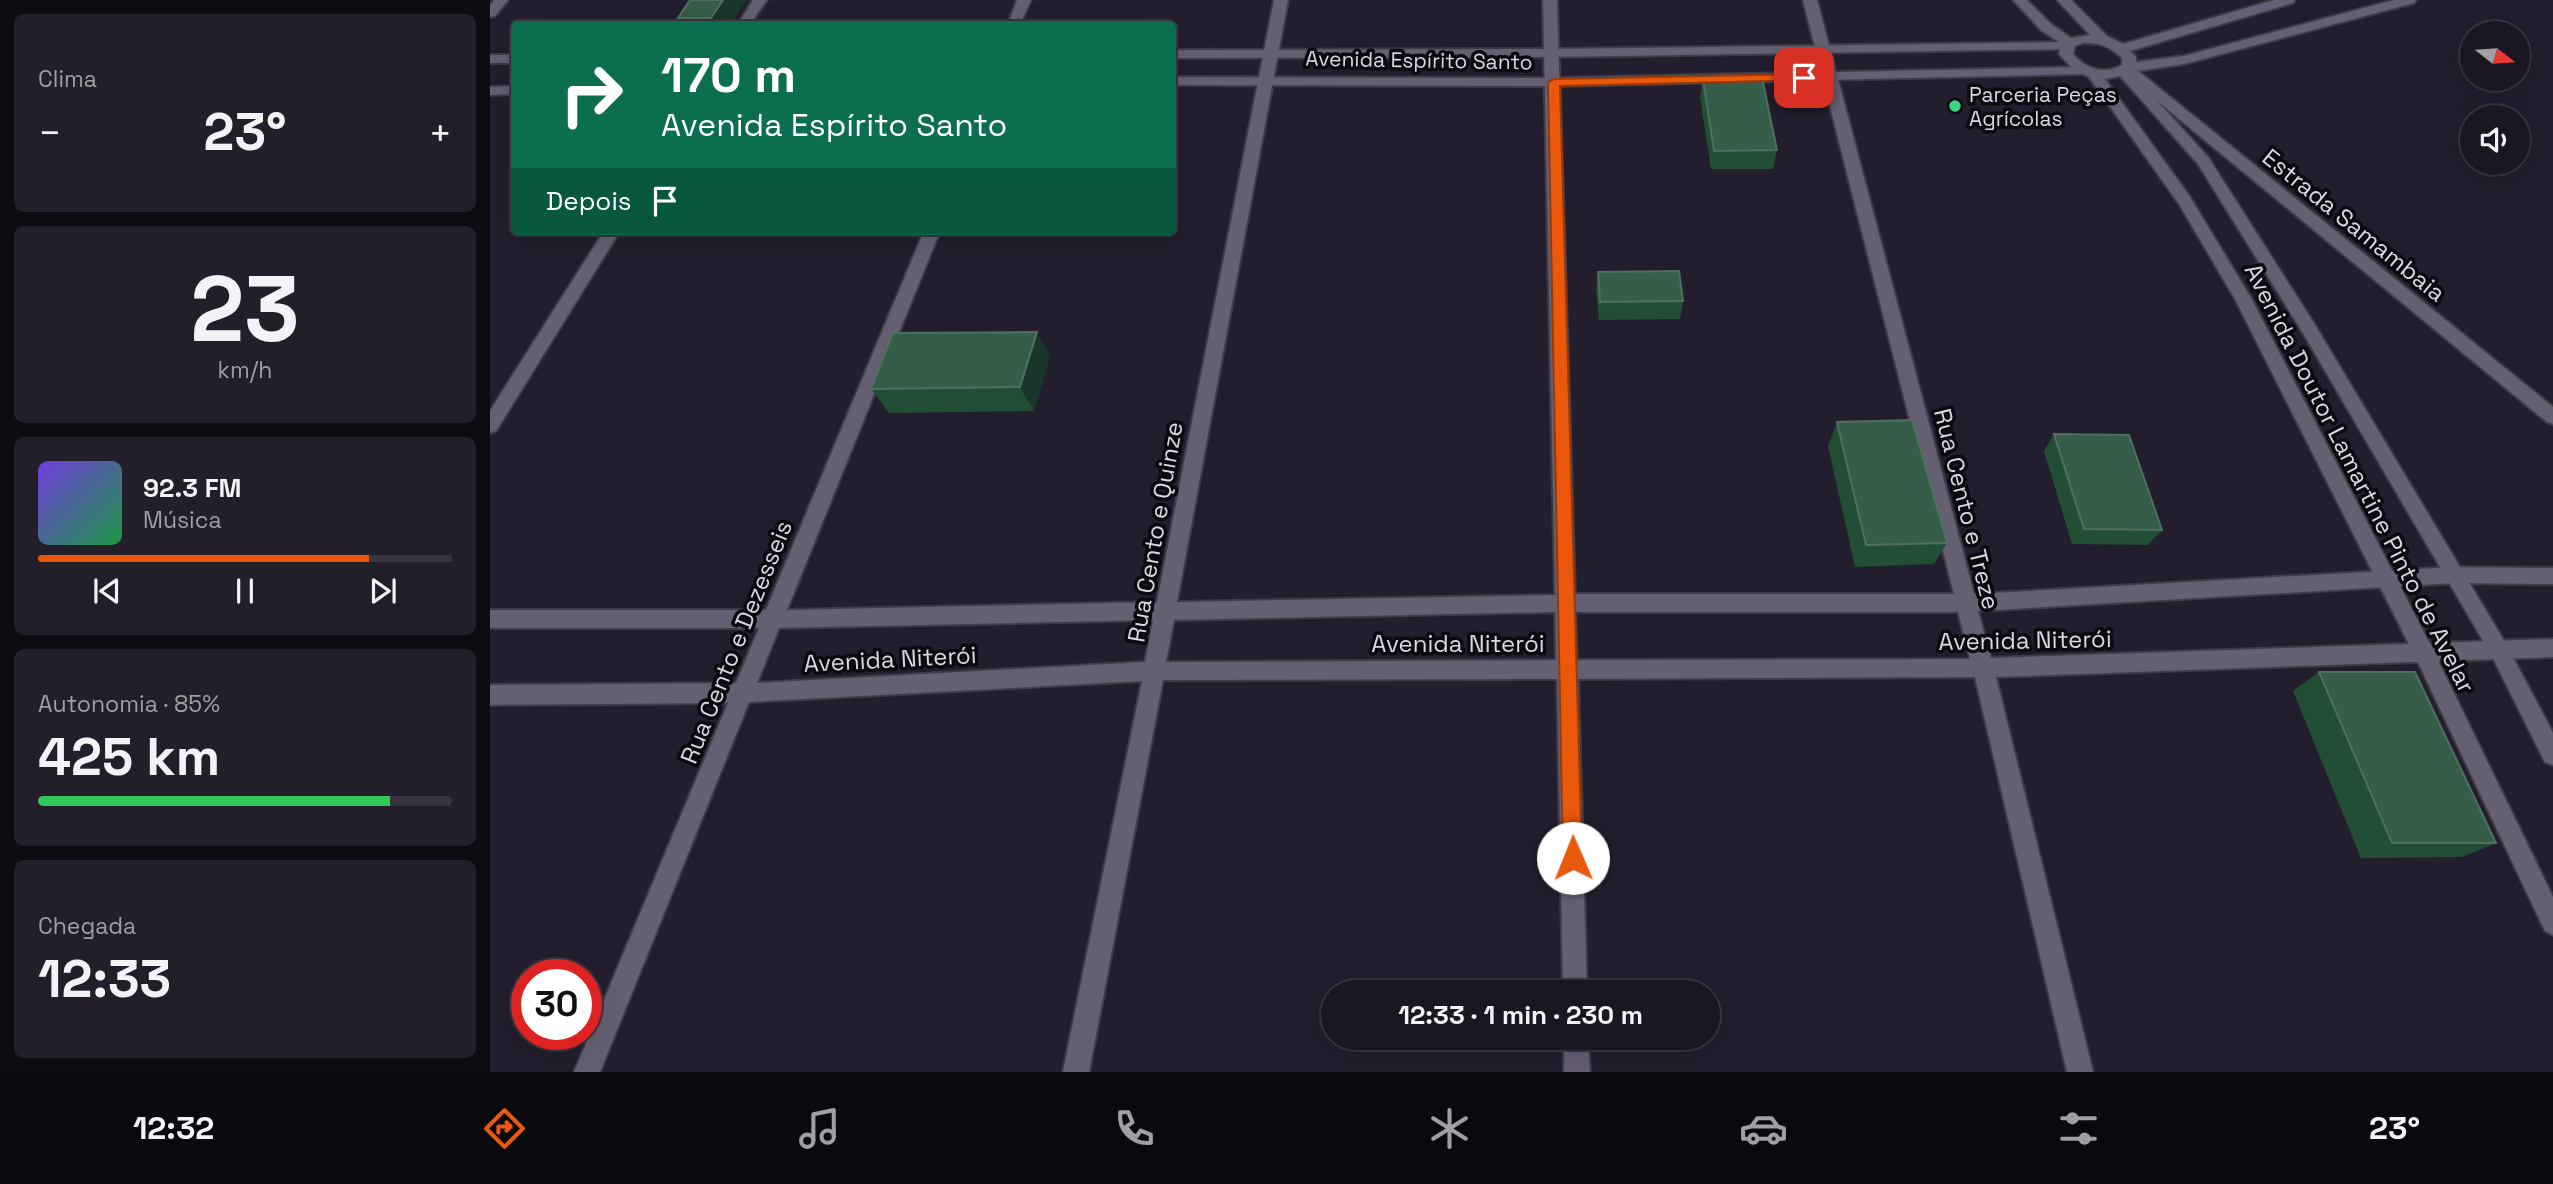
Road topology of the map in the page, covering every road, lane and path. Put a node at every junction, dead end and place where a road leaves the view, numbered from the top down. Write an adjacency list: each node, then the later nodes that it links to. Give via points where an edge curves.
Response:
1 (501, 0): 11 (street)
2 (760, 0): 12 (street)
3 (1024, 0): 13 (street)
4 (1281, 0): 18 (street, Rua Cento e Quinze)
5 (1550, 0): 19 (street)
6 (1810, 0): 16 (street, Rua Cento e Treze)
7 (2020, 0): 15 (street)
8 (2064, 0): 14 (street)
9 (2288, 0): 17 (street)
10 (2409, 0): 23 (street, Avenida Espírito Santo, via 2184,60)
11 (490, 13)
12 (746, 21)
13 (1015, 21)
14 (2102, 39): 15 (street, Avenida Espírito Santo); 17 (street)
15 (2068, 45): 16 (street, Avenida Espírito Santo); 24 (street, Avenida Doutor Lamartine Pinto de Avelar, via 2066,54 2072,64)
16 (1824, 48): 19 (street, Avenida Espírito Santo); 25 (street, Rua Cento e Treze)
17 (2122, 49): 23 (street, via 2129,57)
18 (1269, 53): 19 (street, Avenida Espírito Santo); 20 (street, Avenida Espírito Santo); 26 (street, Rua Cento e Quinze)
19 (1553, 53): 28 (street)
20 (1176, 54)
21 (511, 58): 22 (street)
22 (490, 59)
23 (2126, 69): 24 (street, Avenida Espírito Santo, via 2110,75); 33 (street, Estrada Samambaia); 35 (street, Avenida Doutor Lamartine Pinto de Avelar, via 2203,160)
24 (2089, 72): 25 (street, Avenida Espírito Santo); 37 (street, Avenida Doutor Lamartine Pinto de Avelar, via 2186,201 2244,298)
25 (1831, 77): 28 (street, Avenida Espírito Santo); 39 (street, Rua Cento e Treze)
26 (1265, 80): 27 (street, Avenida Espírito Santo); 28 (street, Avenida Espírito Santo); 40 (street, Rua Cento e Quinze)
27 (1176, 81)
28 (1554, 82): 38 (street)
29 (511, 90): 30 (street)
30 (490, 91)
31 (609, 235): 34 (street)
32 (930, 235): 42 (street, Rua Cento e Dezesseis)
33 (2553, 417)
34 (490, 426)
35 (2455, 575): 36 (street, Avenida Niterói); 37 (street, Avenida Niterói); 44 (street, Avenida Doutor Lamartine Pinto de Avelar)
36 (2553, 576)
37 (2386, 579): 39 (street, Avenida Niterói); 45 (street, Avenida Doutor Lamartine Pinto de Avelar)
38 (1567, 603): 39 (street, Avenida Niterói); 40 (street, Avenida Niterói); 47 (street)
39 (1966, 603): 46 (street, Rua Cento e Treze)
40 (1164, 610): 42 (street, Avenida Niterói); 48 (street, Rua Cento e Quinze)
41 (490, 619): 42 (street, Avenida Niterói)
42 (773, 619): 49 (street, Rua Cento e Dezesseis)
43 (2553, 648): 44 (street, Avenida Niterói)
44 (2499, 650): 45 (street, Avenida Niterói); 51 (street, Avenida Doutor Lamartine Pinto de Avelar)
45 (2424, 653): 46 (street, Avenida Niterói); 52 (street, Avenida Doutor Lamartine Pinto de Avelar)
46 (1983, 668): 47 (street, Avenida Niterói); 58 (street, Rua Cento e Treze)
47 (1569, 669): 48 (street, Avenida Niterói); 53 (street)
48 (1154, 671): 49 (street, Avenida Niterói); 56 (street, Rua Cento e Quinze)
49 (745, 693): 50 (street, Avenida Niterói); 55 (street, Rua Cento e Dezesseis)
50 (490, 695)
51 (2553, 755)
52 (2553, 923)
53 (1575, 980)
54 (1576, 1050): 57 (street)
55 (587, 1072)
56 (1076, 1072)
57 (1577, 1072)
58 (2080, 1072)

